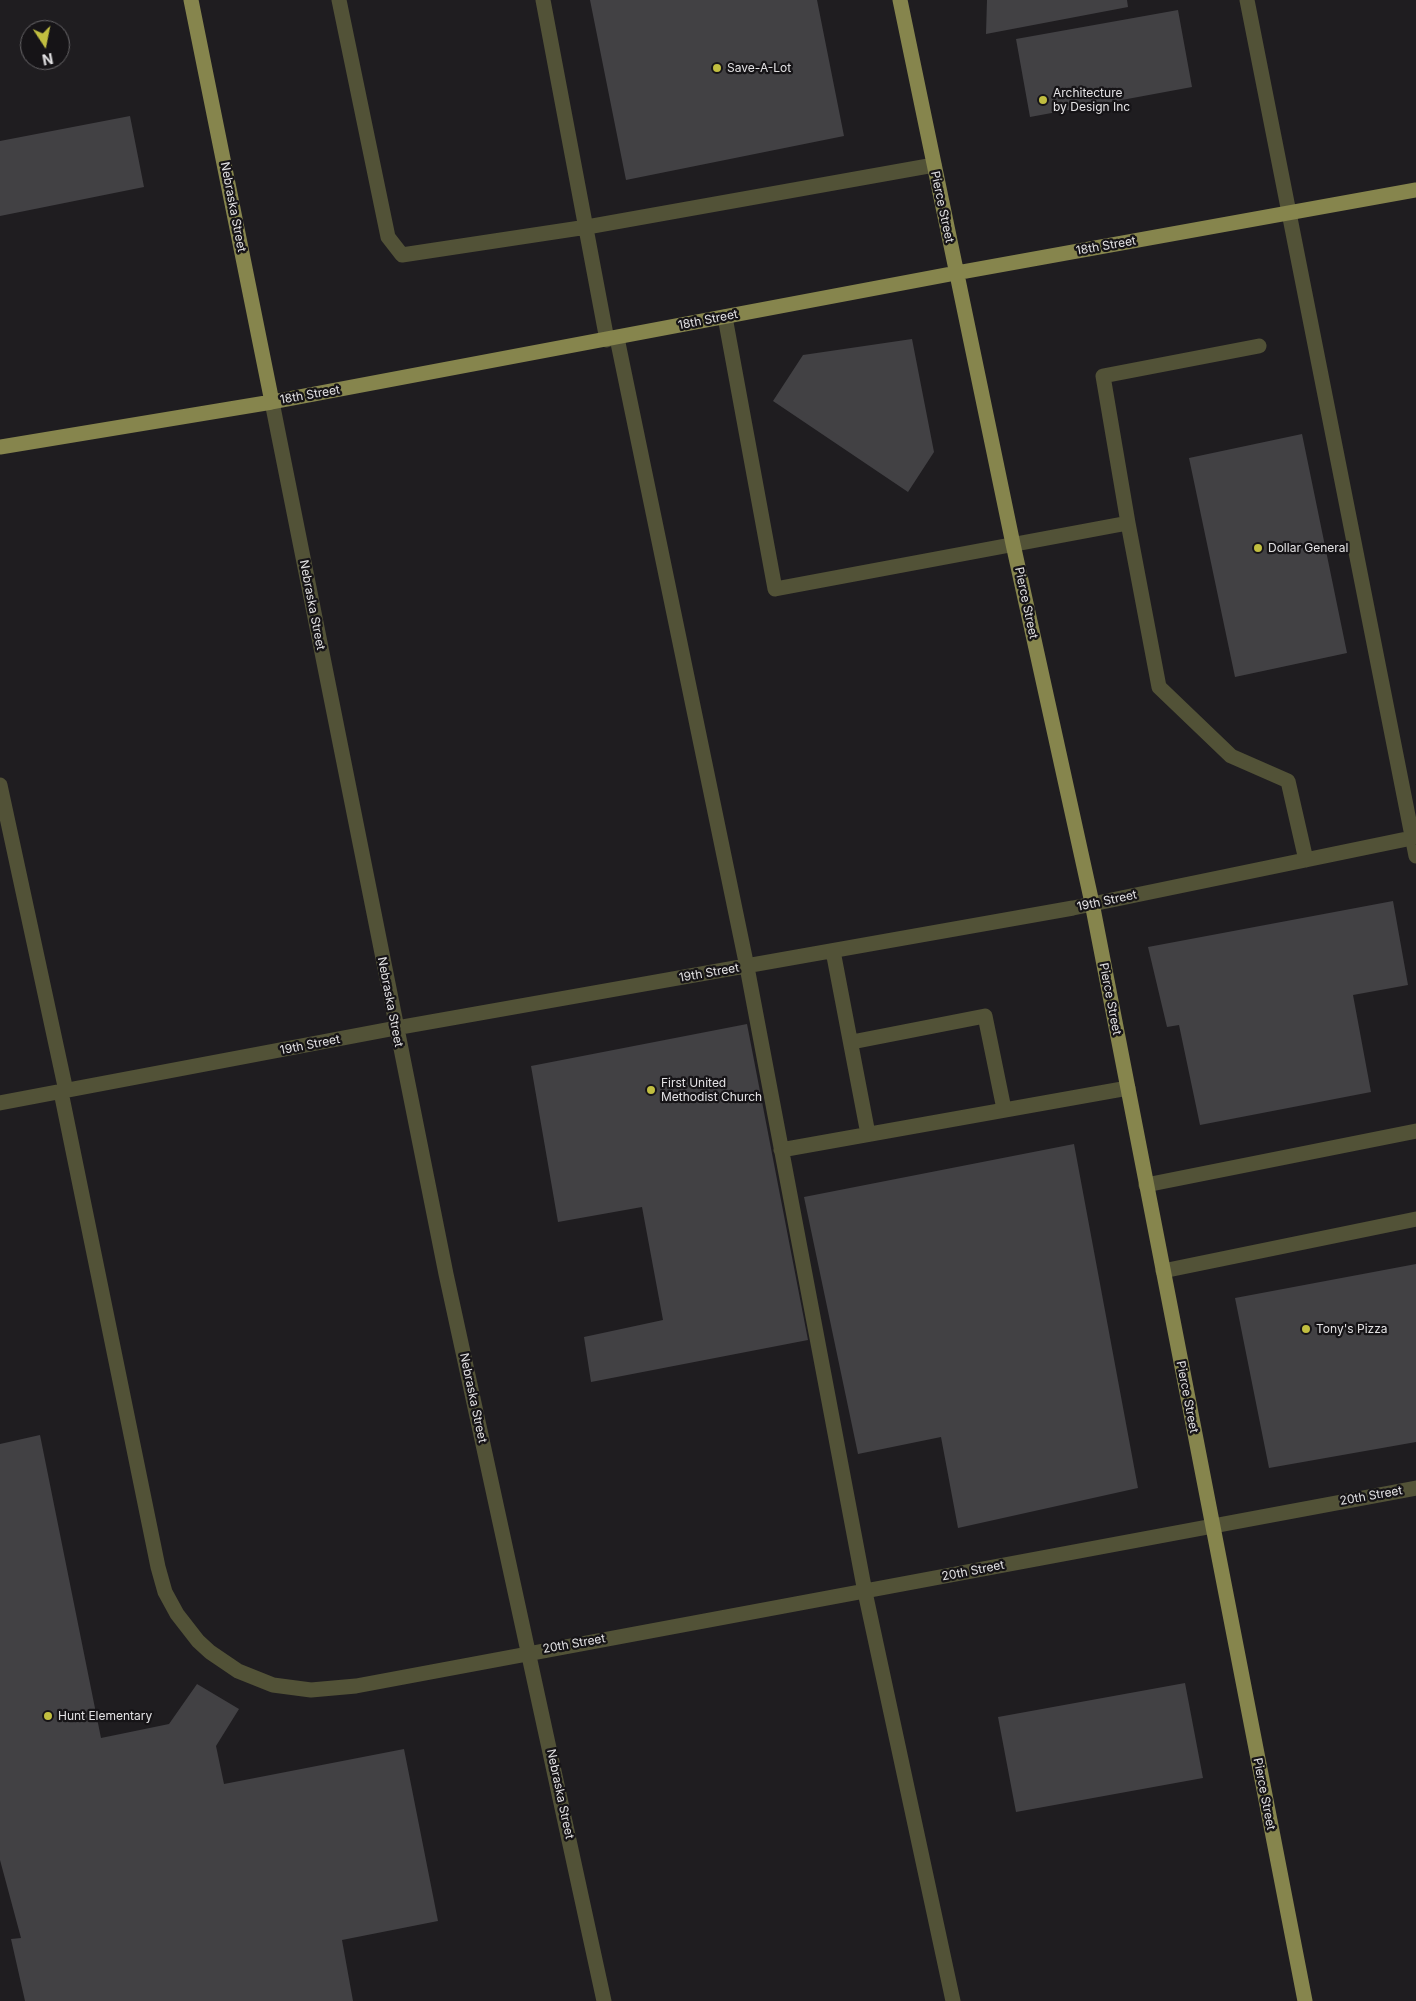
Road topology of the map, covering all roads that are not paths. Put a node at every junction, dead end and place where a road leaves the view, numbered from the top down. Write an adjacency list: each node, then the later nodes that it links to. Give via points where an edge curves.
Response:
1 (191, 0): 14 (main road, Nebraska Street)
2 (339, 0): 9 (street, via 388,237 402,255)
3 (543, 0): 9 (street)
4 (900, 0): 6 (main road, Pierce Street)
5 (1247, 0): 8 (street)
6 (934, 166): 9 (street); 10 (main road, Pierce Street)
7 (1416, 190): 8 (main road, 18th Street)
8 (1290, 214): 10 (main road, 18th Street); 19 (street)
9 (587, 227): 12 (street)
10 (956, 273): 11 (main road, 18th Street); 17 (main road, Pierce Street)
11 (725, 317): 12 (main road, 18th Street); 17 (street, via 775,589)
12 (612, 339): 14 (main road, 18th Street); 24 (street)
13 (1259, 346): 16 (street, via 1103,376)
14 (272, 402): 15 (main road, 18th Street); 25 (street, Nebraska Street)
15 (0, 447)
16 (1128, 523): 17 (street); 21 (street, via 1160,688 1231,756 1288,781)
17 (1013, 544): 22 (main road, Pierce Street)
18 (0, 785): 28 (street, 20th Street)
19 (1414, 838): 20 (street); 21 (street, 19th Street)
20 (1416, 856)
21 (1306, 860): 22 (street, 19th Street)
22 (1092, 903): 23 (street, 19th Street); 27 (main road, Pierce Street)
23 (833, 950): 24 (street, 19th Street); 26 (street)
24 (747, 967): 25 (street, 19th Street); 33 (street)
25 (396, 1028): 28 (street, 19th Street); 40 (street, Nebraska Street)
26 (852, 1042): 30 (street, via 986,1016); 32 (street)
27 (1128, 1088): 30 (street); 34 (main road, Pierce Street)
28 (64, 1091): 29 (street, 19th Street); 40 (street, 20th Street, via 158,1567 170,1603 198,1641 223,1662 255,1679 311,1690 356,1686)
29 (0, 1103)
30 (1004, 1109): 32 (street)
31 (1416, 1131): 34 (street)
32 (868, 1134): 33 (street)
33 (781, 1150): 39 (street)
34 (1146, 1185): 36 (main road, Pierce Street)
35 (1416, 1219): 36 (street)
36 (1163, 1271): 38 (main road, Pierce Street)
37 (1416, 1488): 38 (street, 20th Street)
38 (1212, 1526): 39 (street, 20th Street); 43 (main road, Pierce Street)
39 (865, 1592): 40 (street, 20th Street); 42 (street)
40 (529, 1653): 41 (street, Nebraska Street)
41 (604, 2001)
42 (953, 2001)
43 (1305, 2001)

